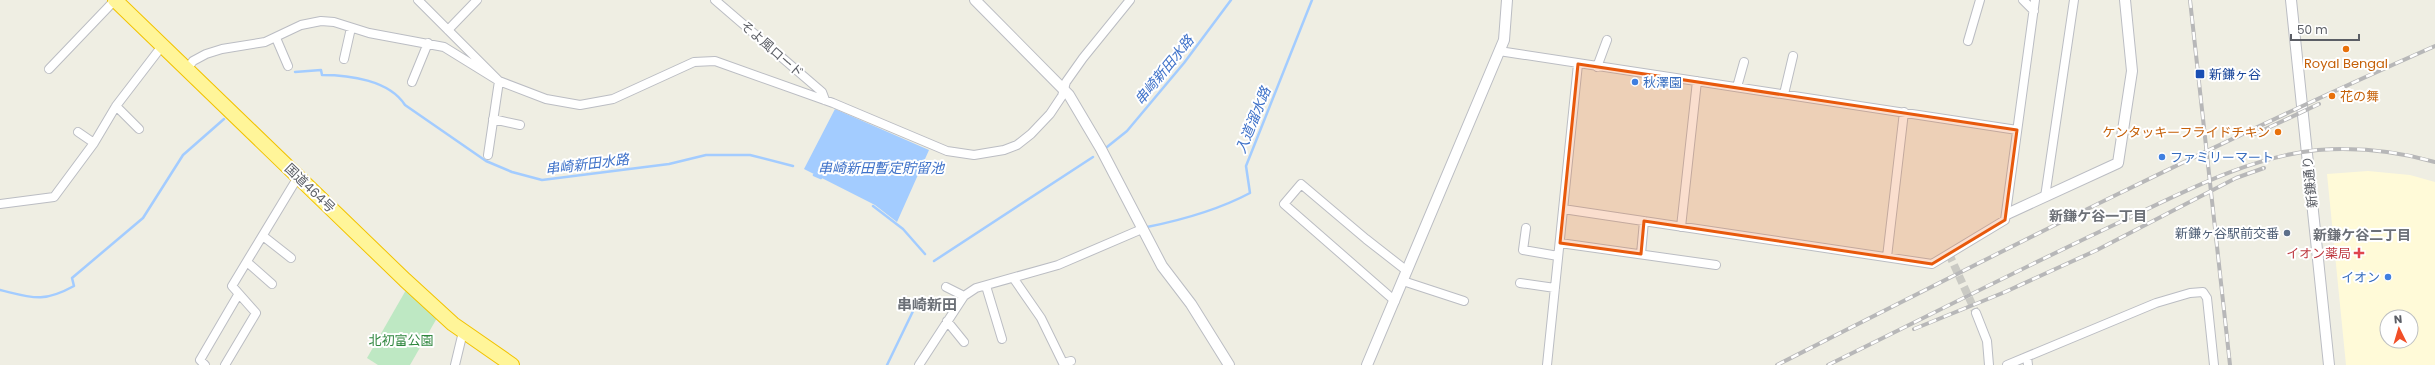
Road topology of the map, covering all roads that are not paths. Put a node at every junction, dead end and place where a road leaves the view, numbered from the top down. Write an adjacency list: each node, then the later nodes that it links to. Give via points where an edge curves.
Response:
1 (115, 0): 21 (highway, 国道464号); 29 (street)
2 (418, 0): 16 (street)
3 (477, 0): 16 (street)
4 (715, 0): 37 (street, そよ風ロード, via 822,92)
5 (975, 0): 35 (street)
6 (1130, 0): 35 (street, via 1083,58)
7 (1980, 0): 19 (street)
8 (2023, 0): 14 (street)
9 (2036, 0): 14 (street)
10 (2074, 0): 48 (street)
11 (2125, 0): 48 (street, via 2132,71 2118,163)
12 (2291, 0): 94 (street, 新鎌通り)
13 (1509, 2): 22 (street, via 1506,34)
14 (2034, 11): 43 (street)
15 (351, 28): 17 (street, via 334,22 311,22); 20 (street); 24 (street)
16 (448, 30): 31 (street)
17 (276, 38): 27 (street); 30 (street, via 206,54)
18 (1607, 40): 28 (street)
19 (1968, 41)
20 (428, 43): 31 (street, via 444,47); 33 (street)
21 (162, 46): 30 (highway, 国道464号); 38 (street)
22 (1499, 51): 26 (street); 64 (street)
23 (1793, 56): 36 (street)
24 (344, 59)
25 (1744, 62): 34 (street)
26 (1578, 64): 28 (street); 50 (street)
27 (288, 66)
28 (1597, 67): 32 (street)
29 (49, 69)
30 (187, 69): 47 (highway, 国道464号)
31 (499, 81): 37 (street, via 546,99 591,104 631,92 694,62 715,61); 40 (street)
32 (1697, 81): 34 (street); 53 (street)
33 (412, 82)
34 (1737, 87): 36 (street)
35 (1064, 89): 37 (street, via 1050,114 1017,145 974,155 947,151); 55 (street, via 1092,132)
36 (1784, 94): 39 (street)
37 (825, 100)
38 (116, 106): 42 (street); 45 (street)
39 (1904, 112): 43 (street); 60 (street)
40 (493, 119): 41 (street); 46 (street)
41 (520, 125)
42 (140, 129)
43 (2017, 130): 51 (street)
44 (78, 132): 45 (street)
45 (94, 143): 49 (street, via 54,197)
46 (488, 155)
47 (298, 177): 56 (street); 78 (highway, 国道464号, via 405,280 453,324)
48 (2045, 196): 51 (street)
49 (0, 204)
50 (1563, 209): 52 (street); 57 (street)
51 (2006, 214): 60 (street, via 2006,220 1932,264)
52 (1644, 221): 53 (street); 58 (street)
53 (1681, 227): 60 (street)
54 (1526, 228): 59 (street, via 1523,250)
55 (1142, 229): 65 (street, via 1058,265); 88 (street, via 1162,266 1191,304)
56 (263, 236): 61 (street); 62 (street)
57 (1560, 243): 58 (street); 59 (street)
58 (1641, 254): 63 (street)
59 (1558, 256): 71 (street)
60 (1887, 257)
61 (291, 258)
62 (247, 262): 68 (street); 72 (street, via 232,286)
63 (1716, 265)
64 (1407, 271): 66 (street); 74 (street, via 1301,184 1284,204)
65 (1014, 279): 69 (street); 82 (street, via 1042,318 1063,363)
66 (1403, 281): 74 (street); 75 (street)
67 (1520, 283): 71 (street)
68 (272, 284)
69 (986, 286): 73 (street, via 976,288); 79 (street)
70 (946, 287): 73 (street)
71 (1555, 288): 90 (street)
72 (238, 295): 84 (street, via 200,360); 85 (street, via 256,313)
73 (964, 296): 77 (street)
74 (1395, 300): 89 (street)
75 (1464, 301)
76 (1976, 313): 91 (street, via 1987,341)
77 (947, 321): 80 (street); 83 (street)
78 (466, 332): 86 (street, via 462,336); 87 (highway, 国道464号)
79 (1002, 339)
80 (964, 342)
81 (2028, 361): 92 (street); 93 (street, via 2156,303 2203,292 2207,298)
82 (1071, 362)
83 (922, 364)
84 (205, 365)
85 (225, 365)
86 (455, 365)
87 (512, 365)
88 (1229, 365)
89 (1367, 365)
90 (1547, 365)
91 (1990, 365)
92 (2007, 365)
93 (2214, 365)
94 (2329, 365)

